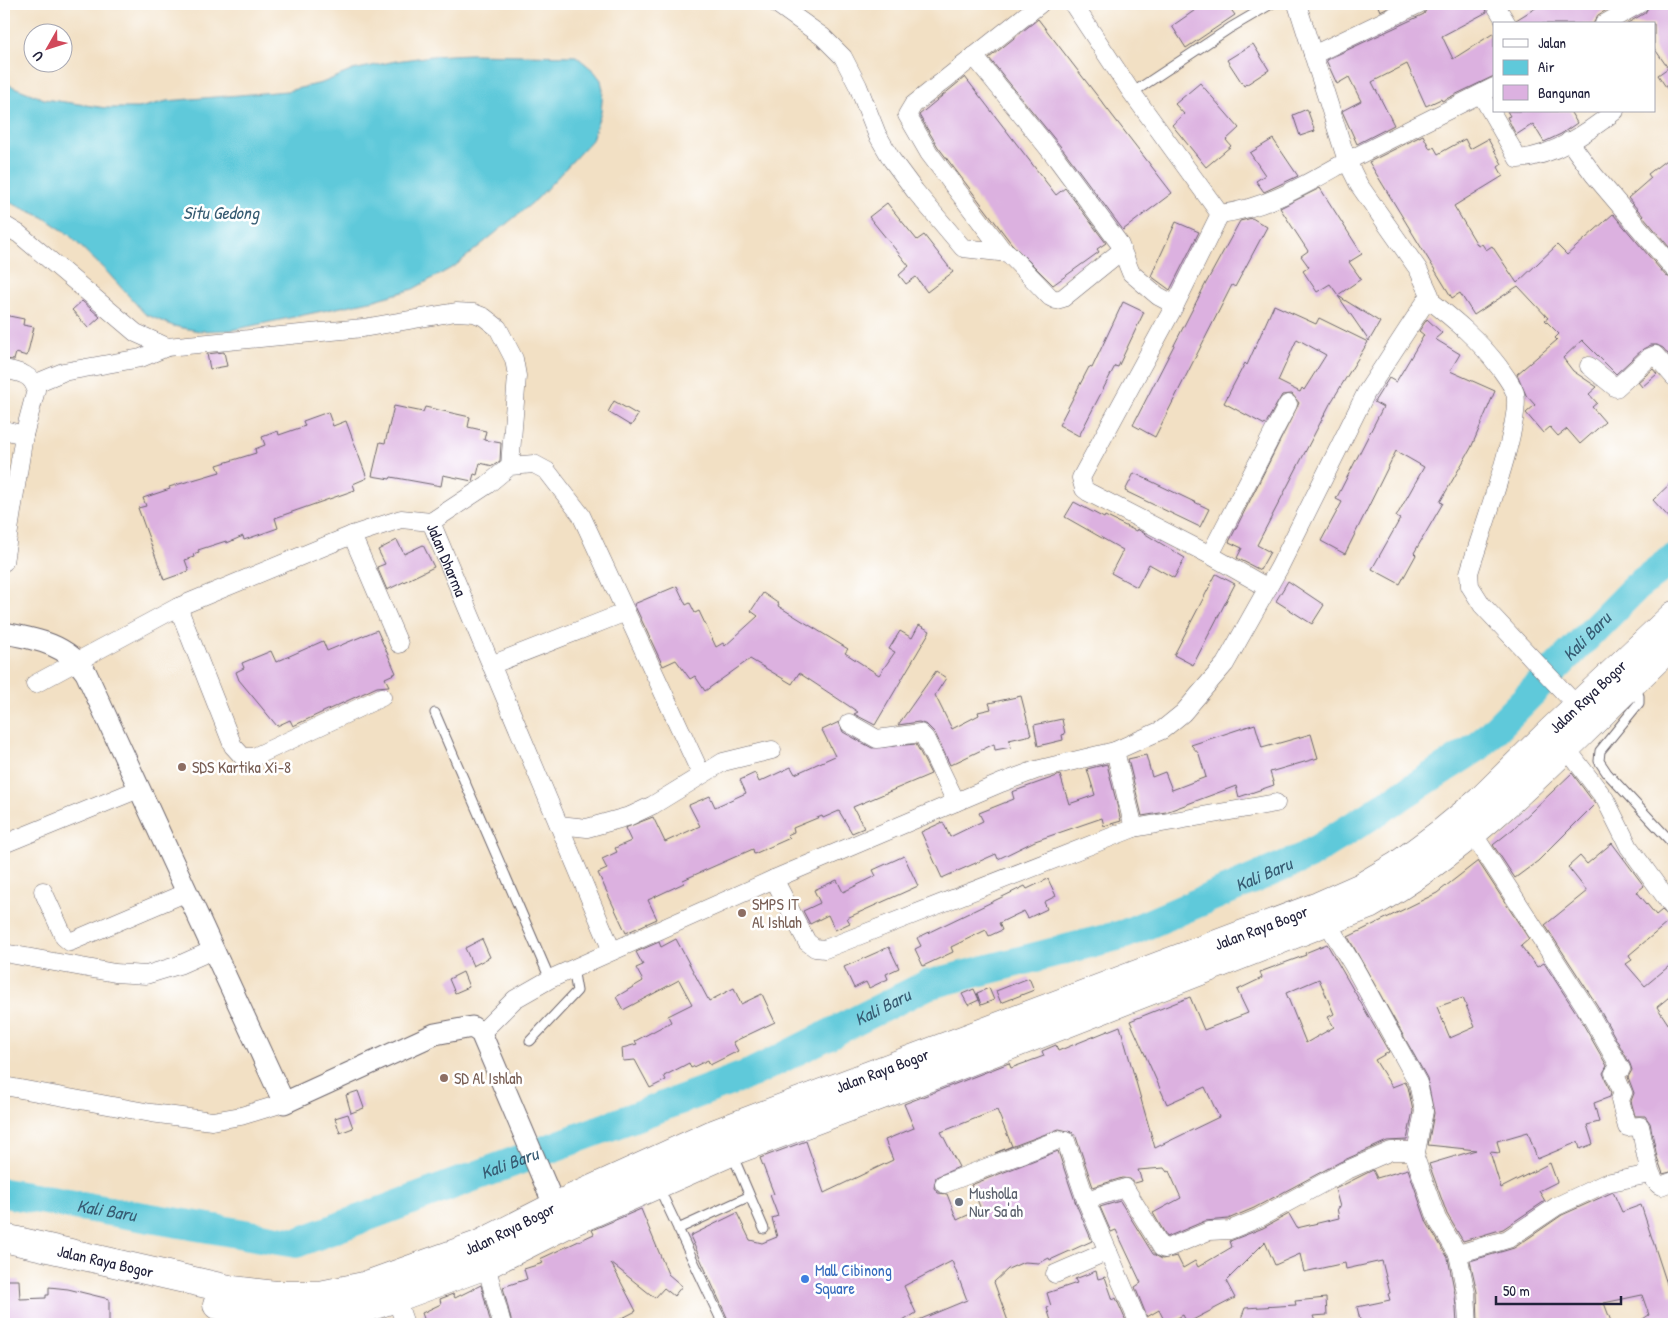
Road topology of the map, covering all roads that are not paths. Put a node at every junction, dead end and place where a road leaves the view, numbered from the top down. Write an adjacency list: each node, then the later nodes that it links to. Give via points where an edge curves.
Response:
1 (777, 4): 22 (street, via 823,37 843,57 892,160 960,244 969,250)
2 (1040, 4): 12 (street)
3 (1073, 4): 14 (street)
4 (1271, 4): 14 (lane)
5 (1297, 4): 11 (street)
6 (1419, 4): 11 (street)
7 (1495, 4): 9 (street)
8 (1639, 4): 10 (street)
9 (1505, 22)
10 (1608, 22)
11 (1313, 55): 19 (street)
12 (974, 56): 22 (street, via 913,104 907,115 930,153); 23 (street, via 1057,159)
13 (1488, 90): 15 (street); 19 (street)
14 (1132, 93): 20 (street)
15 (1493, 102)
16 (1498, 112): 18 (street, via 1518,159 1541,154)
17 (1614, 112): 18 (street, via 1591,130)
18 (1569, 141): 24 (street)
19 (1347, 162): 20 (street, via 1272,202); 25 (street, via 1359,185 1418,269 1430,295)
20 (1220, 214): 26 (street)
21 (4, 224): 27 (street, via 136,333)
22 (1003, 251): 23 (street, via 1056,300 1063,298)
23 (1121, 251): 26 (street, via 1131,273 1158,296)
24 (1674, 269)
25 (1428, 299): 41 (street, via 1366,393); 55 (street, via 1466,328 1483,347 1514,392 1516,402 1512,435 1468,581 1482,605 1538,666)
26 (1175, 305): 39 (street, via 1081,482 1088,492)
27 (167, 347): 31 (street, via 141,358 63,372); 35 (street, via 354,329 456,312 474,313 498,328 514,359 516,376)
28 (1589, 366): 30 (street, via 1616,388 1656,355)
29 (4, 369): 31 (street, via 27,376)
30 (1674, 377)
31 (34, 384): 34 (street, via 35,398)
32 (1288, 404): 39 (street)
33 (4, 430): 34 (street)
34 (24, 435): 36 (street)
35 (510, 466): 37 (street); 43 (street, via 534,464 541,467 572,501)
36 (10, 484): 40 (street)
37 (431, 522): 38 (street, Jalan Dharma, via 401,519); 49 (street, Jalan Dharma)
38 (352, 534): 42 (street, Jalan Dharma); 47 (street)
39 (1210, 555): 41 (street)
40 (4, 562)
41 (1268, 588): 57 (street, via 1225,664 1184,713 1162,730)
42 (178, 607): 48 (street, Jalan Dharma); 52 (street, via 233,746 243,756 254,757)
43 (626, 612): 49 (street); 59 (street)
44 (1674, 615): 55 (highway, Jalan Raya Bogor)
45 (4, 633): 48 (street, via 48,643)
46 (1674, 643): 50 (highway, Jalan Raya Bogor)
47 (399, 644)
48 (78, 661): 51 (street, Jalan Dharma); 60 (street)
49 (491, 665): 63 (street, Jalan Dharma)
50 (1633, 682): 55 (highway, Jalan Raya Bogor); 58 (lane, via 1639,703)
51 (35, 684)
52 (382, 697)
53 (435, 712): 77 (lane)
54 (849, 723): 61 (street, via 877,739 920,733)
55 (1574, 726): 58 (lane); 65 (highway, Jalan Raya Bogor); 71 (street, via 1629,847); 72 (highway, Jalan Raya Bogor, via 1441,833)
56 (772, 750): 59 (street, via 723,762)
57 (1115, 751): 61 (street, via 1036,770); 64 (street)
58 (1600, 751): 67 (lane, via 1599,761 1603,768)
59 (701, 774): 63 (street, via 630,816 587,828)
60 (139, 789): 66 (street); 70 (street)
61 (956, 802): 68 (street)
62 (1276, 803): 64 (street)
63 (559, 825): 74 (street, Jalan Dharma)
64 (1134, 828): 68 (street, via 825,949 815,948 807,942)
65 (1472, 832): 72 (highway, Jalan Raya Bogor, via 1410,882 1369,905); 85 (street, via 1588,1011 1621,1070 1614,1073 1623,1094 1620,1100 1627,1127 1640,1126)
66 (4, 844)
67 (1674, 845)
68 (774, 879): 74 (street)
69 (43, 891): 70 (street, via 64,937 70,942)
70 (185, 893): 73 (street)
71 (1674, 909)
72 (1322, 915): 80 (highway, Jalan Raya Bogor); 83 (street, via 1353,964 1418,1083 1424,1110)
73 (213, 950): 75 (street, via 146,975 115,973); 82 (street)
74 (612, 951): 76 (street)
75 (4, 953)
76 (573, 968): 77 (street); 79 (lane, via 577,991)
77 (550, 979): 78 (street, via 515,999)
78 (481, 1033): 82 (street, via 472,1027 435,1034); 91 (street)
79 (530, 1041)
80 (926, 1066): 84 (highway, Jalan Raya Bogor); 91 (highway, Jalan Raya Bogor, via 713,1134)
81 (4, 1086): 82 (street, via 151,1113 212,1120 241,1116)
82 (284, 1103)
83 (1416, 1150): 90 (street, via 1391,1152 1345,1171 1259,1218 1230,1230 1209,1231 1165,1249 1125,1188); 96 (street, via 1417,1164 1437,1219)
84 (731, 1152): 87 (highway, Jalan Raya Bogor); 89 (lane)
85 (1650, 1174): 86 (street, via 1658,1186); 96 (street, via 1606,1184 1557,1206 1508,1239)
86 (1674, 1181)
87 (657, 1184): 91 (highway, Jalan Raya Bogor); 92 (lane)
88 (944, 1184): 90 (street, via 1062,1139 1067,1143)
89 (750, 1196): 92 (lane); 93 (lane)
90 (1086, 1200): 95 (street)
91 (559, 1216): 94 (highway, Jalan Raya Bogor, via 373,1283 320,1295 276,1295 233,1290); 98 (highway, Jalan Raya Bogor)
92 (678, 1228): 103 (lane)
93 (764, 1229)
94 (4, 1238)
95 (1108, 1251): 99 (street); 104 (street)
96 (1458, 1254): 105 (street)
97 (4, 1256): 100 (highway, Jalan Raya Bogor, via 232,1309 286,1316 321,1316)
98 (486, 1265): 100 (highway, Jalan Raya Bogor); 102 (street)
99 (1055, 1274)
100 (396, 1298): 101 (street)
101 (404, 1324)
102 (502, 1324)
103 (722, 1324)
104 (1139, 1324)
105 (1468, 1324)

